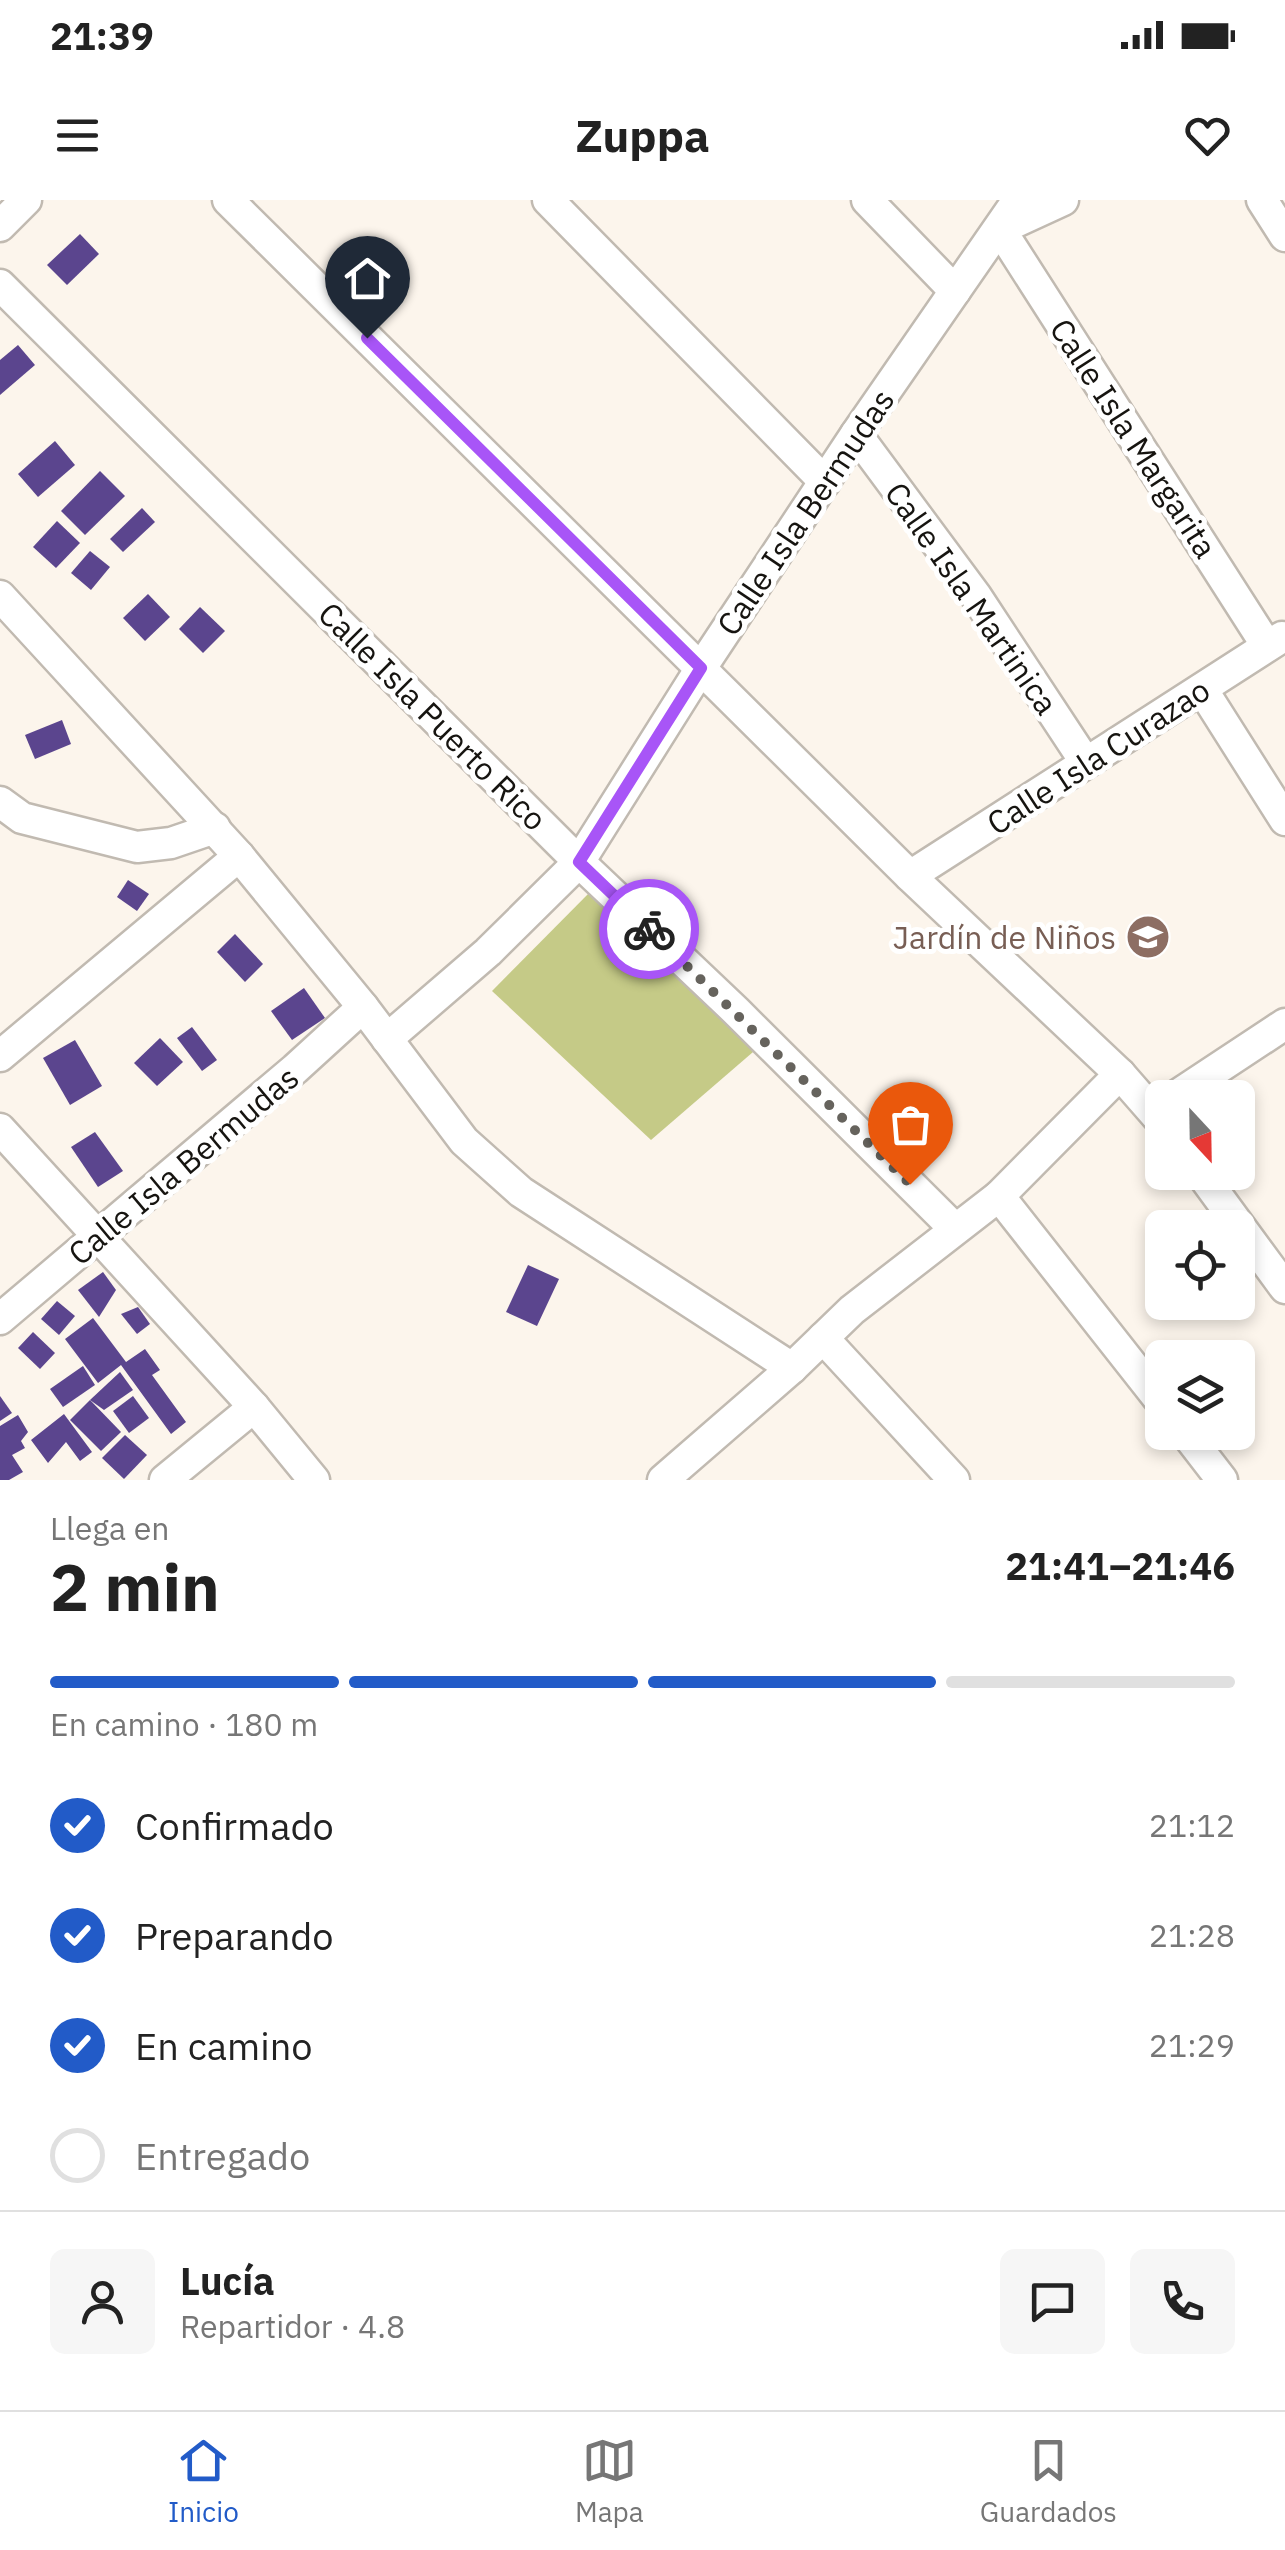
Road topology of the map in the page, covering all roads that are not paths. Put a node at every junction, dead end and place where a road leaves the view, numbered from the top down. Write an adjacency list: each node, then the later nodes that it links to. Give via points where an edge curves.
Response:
1 (26, 200): 8 (street)
2 (228, 200): 17 (street)
3 (548, 200): 14 (street)
4 (867, 200): 12 (street)
5 (1018, 200): 9 (street, Calle Isla Bermudas)
6 (1063, 200): 9 (street)
7 (1262, 200): 10 (street)
8 (0, 226)
9 (1000, 228): 12 (street, Calle Isla Bermudas); 16 (street, Calle Isla Margarita)
10 (1285, 236)
11 (0, 286): 24 (street, Calle Isla Puerto Rico)
12 (955, 291): 13 (street, Calle Isla Bermudas)
13 (856, 434): 14 (street, Calle Isla Bermudas); 19 (street, Calle Isla Martinica, via 976,596)
14 (825, 482): 17 (street, Calle Isla Bermudas)
15 (0, 596): 22 (street)
16 (1276, 641): 18 (street, Calle Isla Curazao)
17 (701, 668): 24 (street, Calle Isla Bermudas); 25 (street)
18 (1202, 688): 19 (street, Calle Isla Curazao); 21 (street)
19 (1086, 763): 25 (street, Calle Isla Curazao)
20 (0, 802): 22 (street, via 22,818 137,847)
21 (1285, 820)
22 (215, 828): 23 (street)
23 (239, 856): 26 (street); 29 (street)
24 (579, 862): 28 (street, Calle Isla Bermudas); 36 (street, Calle Isla Puerto Rico)
25 (910, 876): 30 (street)
26 (362, 1007): 28 (street); 37 (street, Calle Isla Bermudas)
27 (1285, 1024): 31 (street)
28 (387, 1040): 41 (street, via 464,1141 521,1192)
29 (0, 1056)
30 (1120, 1074): 32 (street); 35 (street)
31 (1205, 1080)
32 (1145, 1094)
33 (0, 1130): 37 (street)
34 (1213, 1190): 38 (street)
35 (998, 1196): 36 (street); 42 (street)
36 (954, 1228): 40 (street)
37 (98, 1238): 39 (street, Calle Isla Bermudas); 43 (street)
38 (1285, 1288)
39 (0, 1319)
40 (822, 1338): 41 (street); 48 (street)
41 (792, 1368): 45 (street)
42 (1145, 1382)
43 (254, 1407): 46 (street); 47 (street)
44 (1199, 1450): 49 (street)
45 (684, 1475)
46 (165, 1480)
47 (314, 1480)
48 (954, 1480)
49 (1222, 1480)

